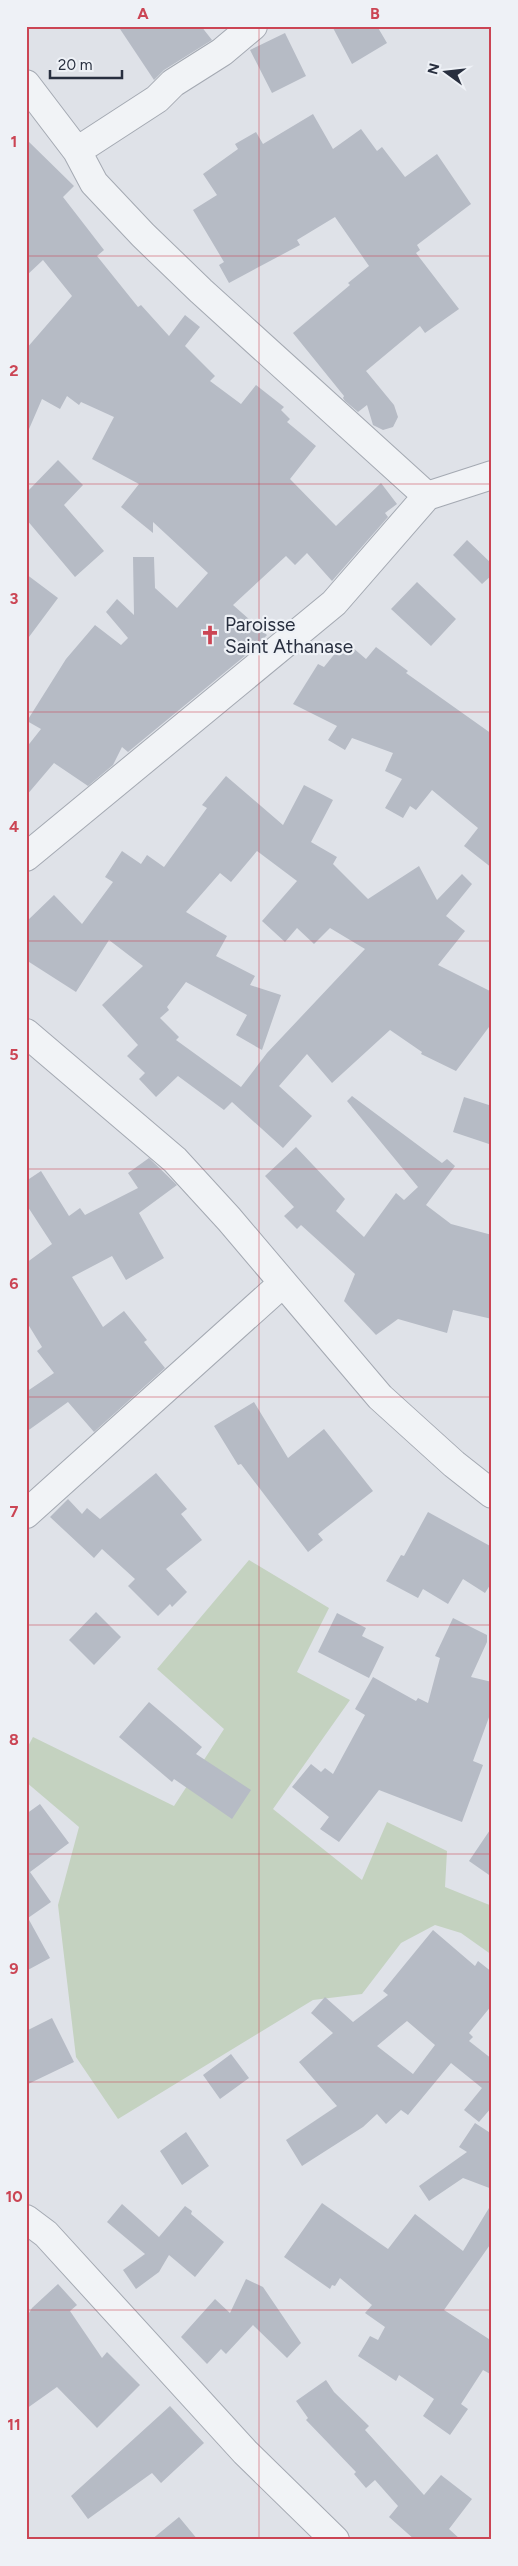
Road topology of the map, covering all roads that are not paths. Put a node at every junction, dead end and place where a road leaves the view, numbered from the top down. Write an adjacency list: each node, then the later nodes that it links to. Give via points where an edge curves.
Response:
1 (253, 26): 3 (street, via 222,52 172,83 158,99)
2 (26, 84): 3 (street)
3 (77, 151): 5 (street, via 94,183 143,235)
4 (492, 475): 5 (street)
5 (427, 496): 6 (street, via 334,603)
6 (26, 857)
7 (26, 1033): 8 (street, via 175,1160)
8 (283, 1283): 9 (street, via 380,1397); 10 (street)
9 (492, 1494)
10 (26, 1514)
11 (26, 2219): 12 (street, via 46,2234 245,2452)
12 (335, 2540)

